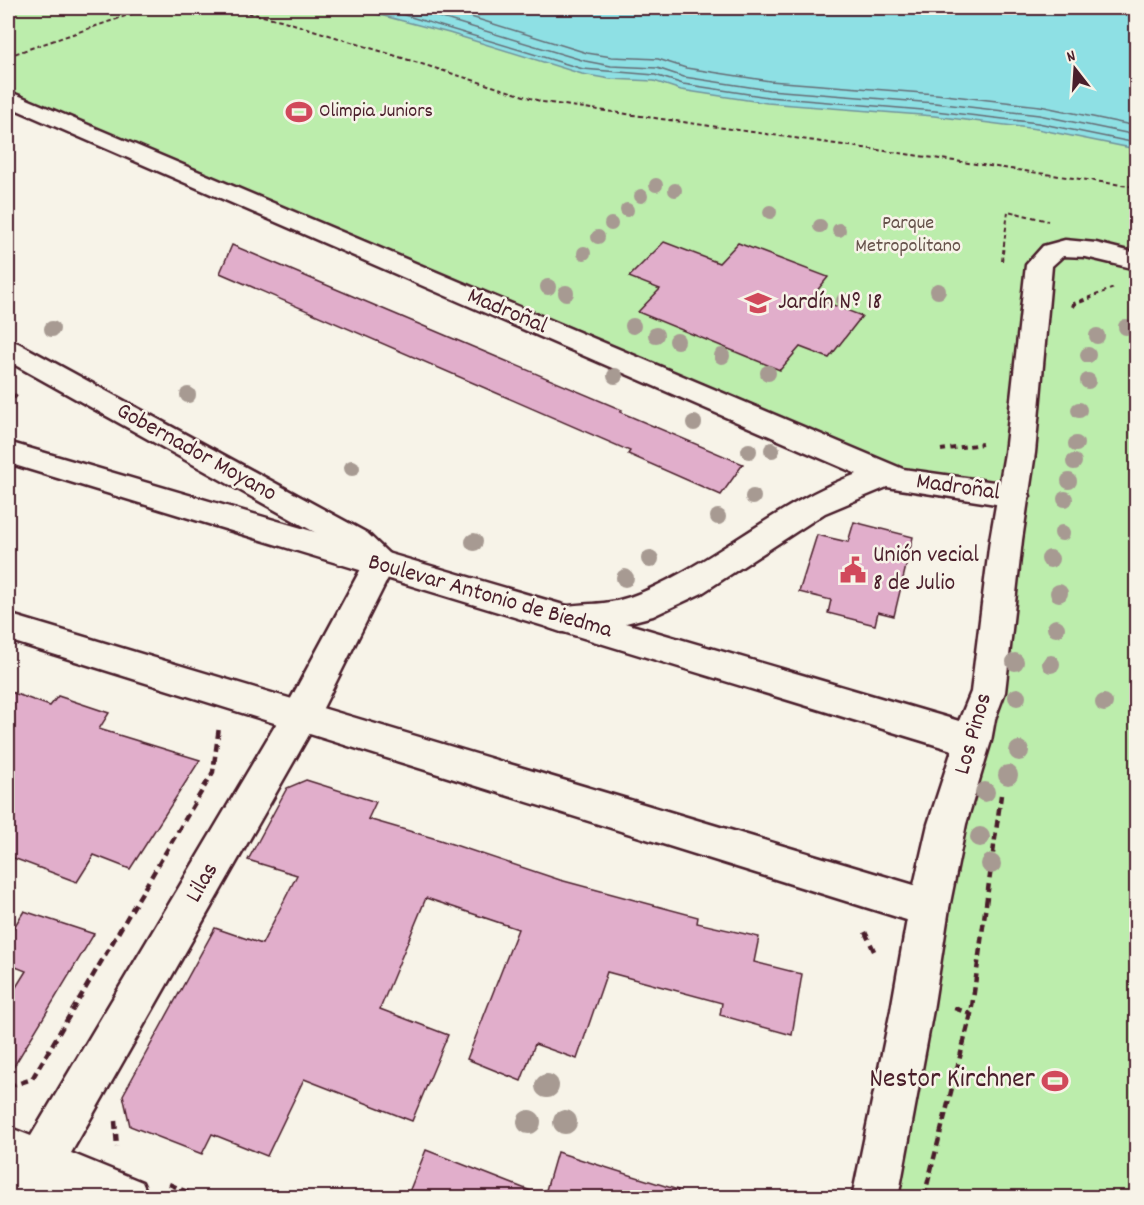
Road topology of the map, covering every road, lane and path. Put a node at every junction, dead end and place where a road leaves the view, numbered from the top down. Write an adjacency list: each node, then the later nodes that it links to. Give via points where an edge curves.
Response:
1 (148, 8): 3 (path)
2 (226, 8): 5 (path, via 281,20 543,102)
3 (8, 56)
4 (8, 98): 13 (street, Madroñal)
5 (1137, 187)
6 (1058, 223): 8 (path, via 1008,211)
7 (1137, 261): 14 (street, Los Pinos, via 1068,248 1046,255 1039,265)
8 (1002, 270)
9 (8, 349): 15 (street, Gobernador Moyano, via 356,541)
10 (984, 434): 11 (path, via 982,446)
11 (938, 451)
12 (8, 452): 15 (street, Boulevar Antonio de Biedma)
13 (888, 475): 14 (street, Madroñal); 16 (street, via 846,488 692,583 650,603 615,614)
14 (1015, 496): 20 (street, Los Pinos, via 988,692)
15 (379, 564): 16 (street, Boulevar Antonio de Biedma); 18 (street, Lilas)
16 (561, 619): 20 (street, Boulevar Antonio de Biedma)
17 (8, 627): 18 (street)
18 (301, 715): 21 (street); 25 (street, Lilas)
19 (219, 721): 24 (path, via 213,772 32,1079)
20 (973, 741): 21 (street, Los Pinos, via 948,824)
21 (929, 908): 27 (street, Los Pinos)
22 (863, 927): 23 (path)
23 (878, 958)
24 (8, 1087)
25 (23, 1169): 26 (street)
26 (126, 1197)
27 (875, 1197)

